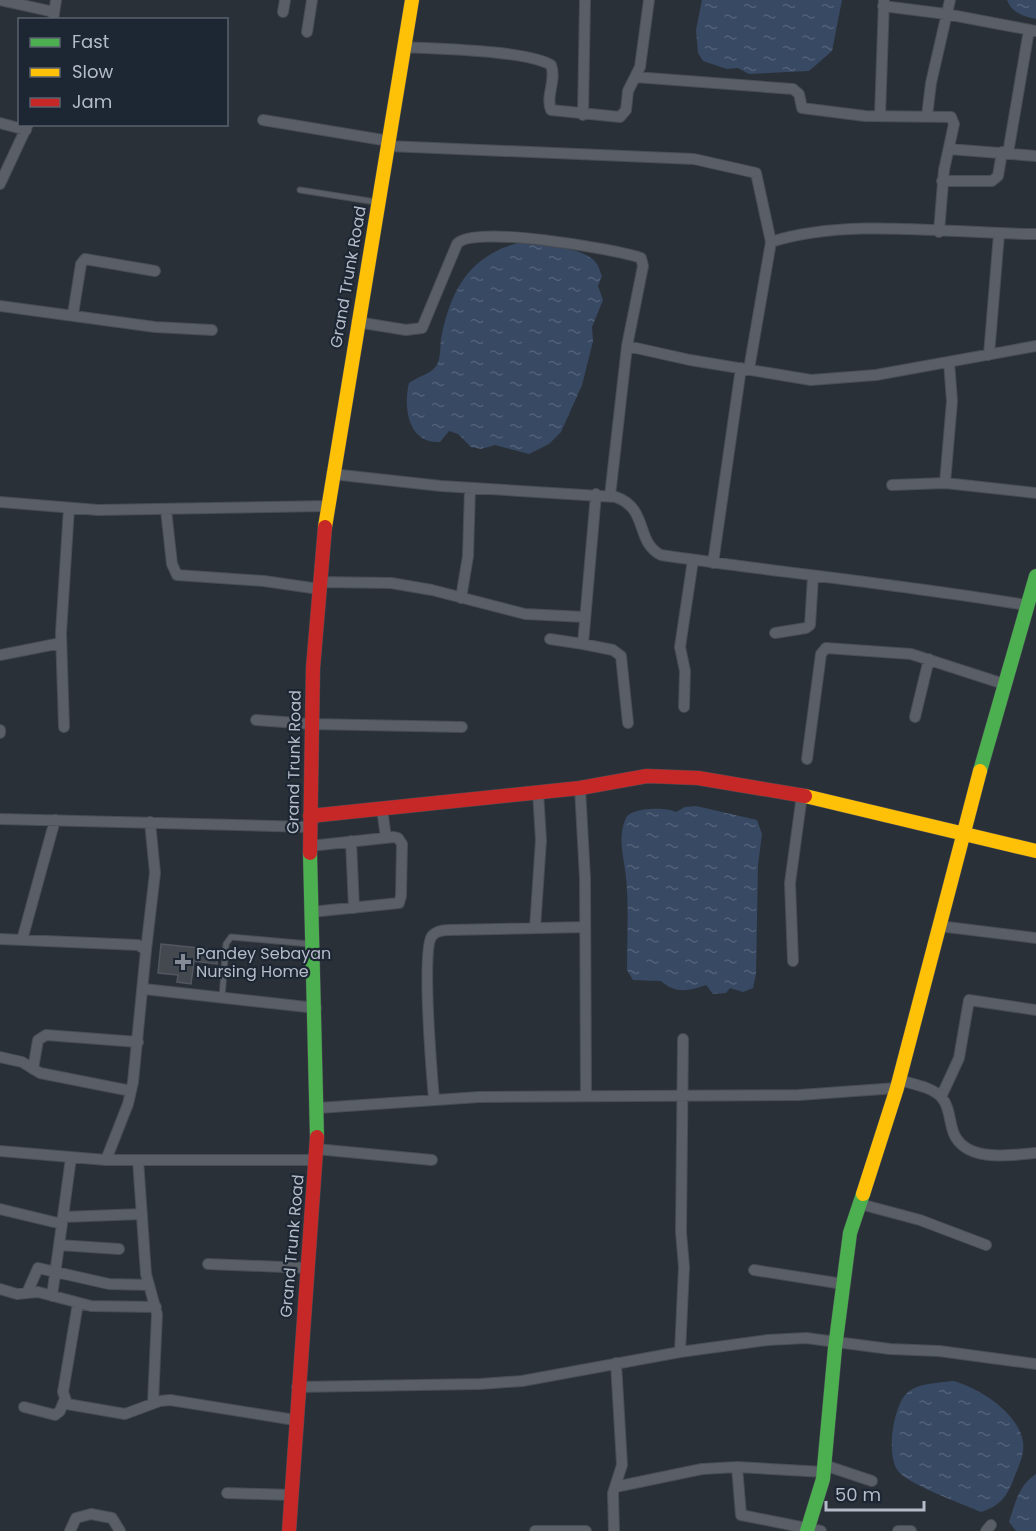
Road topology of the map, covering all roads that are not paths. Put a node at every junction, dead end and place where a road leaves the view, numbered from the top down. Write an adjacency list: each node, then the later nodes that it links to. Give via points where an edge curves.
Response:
1 (0, 0): 12 (street)
2 (56, 0): 12 (street)
3 (285, 0): 10 (street)
4 (312, 0): 14 (street)
5 (412, 0): 15 (street, Grand Trunk Road)
6 (585, 0): 17 (street)
7 (649, 0): 16 (street)
8 (950, 0): 11 (street)
9 (884, 3): 11 (street); 18 (street)
10 (282, 12)
11 (946, 14): 13 (street); 19 (street)
12 (54, 16)
13 (1033, 30): 26 (street)
14 (307, 32)
15 (404, 47): 17 (street, via 545,62 553,72 551,110); 24 (street, Grand Trunk Road)
16 (636, 77): 17 (street, via 620,117); 18 (street, via 793,89 799,94 802,108 807,110)
17 (583, 115)
18 (880, 116): 19 (street)
19 (927, 116): 25 (street, via 954,120)
20 (263, 120): 24 (street)
21 (0, 123): 22 (street)
22 (18, 126)
23 (27, 127): 29 (street)
24 (388, 143): 31 (street, Grand Trunk Road); 35 (street, via 694,159 751,170 758,177)
25 (949, 149): 26 (street); 28 (street)
26 (1005, 153): 27 (street); 28 (street, via 998,176 992,181)
27 (1036, 156)
28 (942, 181): 32 (street)
29 (0, 184)
30 (300, 190): 31 (lane)
31 (378, 202): 39 (street, Grand Trunk Road)
32 (939, 232): 33 (street); 35 (street, via 861,229)
33 (999, 234): 34 (street); 43 (street)
34 (1036, 234)
35 (771, 242): 45 (street)
36 (155, 271): 38 (street, via 85,259)
37 (0, 306): 38 (street)
38 (73, 314): 40 (street, via 155,327)
39 (357, 322): 41 (street, via 406,330 422,328 457,244 465,237 563,243 636,256 643,261); 46 (street, Grand Trunk Road)
40 (212, 330)
41 (627, 346): 45 (street); 52 (street)
42 (1036, 346): 43 (street)
43 (989, 355): 44 (street)
44 (949, 362): 45 (street, via 834,380); 47 (street, via 952,401)
45 (745, 369): 58 (street)
46 (332, 474): 49 (street); 54 (street, Grand Trunk Road)
47 (945, 483): 48 (street); 50 (street)
48 (892, 484)
49 (470, 488): 51 (street); 62 (street, via 468,556)
50 (1036, 493)
51 (596, 494): 52 (street); 64 (street)
52 (610, 496): 57 (street, via 633,507 654,552)
53 (0, 502): 55 (street)
54 (327, 506): 56 (street); 61 (street, Grand Trunk Road)
55 (69, 508): 56 (street); 67 (street)
56 (166, 510): 61 (street, via 171,564 177,575)
57 (693, 560): 58 (street); 72 (street, via 680,647 685,670)
58 (713, 563): 60 (street)
59 (1036, 576): 63 (street)
60 (813, 577): 63 (street); 65 (street, via 810,625)
61 (319, 586): 62 (street, via 392,584); 76 (street, Grand Trunk Road)
62 (461, 598): 64 (street, via 525,614)
63 (1026, 605): 71 (street)
64 (585, 617): 68 (street)
65 (776, 633)
66 (550, 639): 68 (street)
67 (61, 643): 69 (street); 77 (street)
68 (582, 644): 75 (street, via 613,650 621,656)
69 (0, 655)
70 (929, 659): 71 (street); 73 (street); 79 (street, via 891,650 822,650)
71 (1004, 684): 88 (street)
72 (684, 707)
73 (915, 717)
74 (256, 720): 76 (street)
75 (628, 723)
76 (311, 724): 78 (street); 84 (street, Grand Trunk Road)
77 (64, 727)
78 (462, 727)
79 (807, 759)
80 (580, 788): 81 (street); 82 (street, via 657,777 746,784); 96 (street)
81 (538, 792): 83 (street); 97 (street, via 541,840)
82 (802, 795): 88 (street); 103 (street, via 790,883)
83 (382, 809): 84 (street); 89 (street)
84 (310, 816): 87 (street); 91 (street, Grand Trunk Road)
85 (0, 819): 86 (street)
86 (55, 820): 87 (street); 100 (street)
87 (150, 822): 102 (street, via 155,873)
88 (962, 835): 92 (street); 95 (street)
89 (386, 838): 90 (street); 93 (street, via 398,838 402,843 400,900 395,904)
90 (351, 841): 91 (street); 93 (street)
91 (310, 846): 94 (street, Grand Trunk Road)
92 (1036, 851)
93 (354, 908): 94 (street)
94 (311, 912): 101 (street, Grand Trunk Road)
95 (939, 926): 98 (street); 113 (street)
96 (585, 927): 97 (street); 115 (street)
97 (535, 928): 118 (street, via 449,930 432,936 428,943 428,972)
98 (1036, 938)
99 (0, 939): 100 (street)
100 (22, 940): 102 (street, via 138,945)
101 (313, 944): 105 (lane, via 231,937 226,944); 106 (street, Grand Trunk Road)
102 (146, 950): 104 (street)
103 (793, 961)
104 (144, 989): 105 (street); 110 (street)
105 (222, 998): 106 (street)
106 (316, 1008): 119 (street, Grand Trunk Road)
107 (1036, 1011): 108 (street); 117 (street, via 969,1000 959,1058)
108 (1036, 1017)
109 (684, 1039): 116 (street)
110 (138, 1042): 112 (street, via 46,1035 38,1040); 114 (street)
111 (0, 1057): 112 (street)
112 (33, 1069): 114 (street, via 50,1076)
113 (898, 1084): 116 (street, via 800,1095); 117 (street); 127 (street)
114 (131, 1091): 124 (street)
115 (586, 1095): 116 (street); 118 (street)
116 (684, 1095): 146 (street)
117 (941, 1096): 121 (street, via 954,1134 969,1148 991,1155)
118 (434, 1100): 119 (street)
119 (318, 1108): 122 (street, Grand Trunk Road)
120 (0, 1151): 123 (street)
121 (1036, 1153)
122 (316, 1154): 125 (street); 126 (street); 135 (street, Grand Trunk Road)
123 (71, 1158): 124 (street); 130 (street)
124 (106, 1160): 125 (street)
125 (138, 1160): 129 (street)
126 (432, 1160)
127 (860, 1204): 132 (street, via 920,1220); 138 (street, via 850,1233)
128 (0, 1209): 130 (street)
129 (142, 1214): 130 (street); 139 (street)
130 (62, 1220): 131 (street)
131 (59, 1245): 133 (street); 137 (street)
132 (986, 1245)
133 (119, 1249)
134 (208, 1264): 135 (street)
135 (308, 1268): 149 (street, Grand Trunk Road)
136 (754, 1270): 138 (street)
137 (56, 1271): 139 (street, via 109,1284); 141 (street, via 36,1269); 142 (street)
138 (843, 1284): 145 (street)
139 (149, 1285): 144 (street)
140 (0, 1289): 141 (street)
141 (27, 1293): 142 (street)
142 (52, 1296): 143 (street)
143 (78, 1303): 144 (street); 150 (street)
144 (156, 1307): 151 (street)
145 (836, 1340): 146 (street, via 768,1340); 148 (street); 155 (street)
146 (680, 1352): 147 (street)
147 (616, 1363): 149 (street, via 522,1381); 157 (street, via 622,1465)
148 (1036, 1364)
149 (297, 1387): 153 (street, Grand Trunk Road)
150 (64, 1401): 151 (street, via 125,1414); 152 (street, via 55,1415)
151 (153, 1403): 153 (street, via 170,1400)
152 (24, 1407)
153 (295, 1420): 159 (street, Grand Trunk Road)
154 (737, 1467): 155 (street); 157 (street, via 687,1471); 160 (street, via 741,1515)
155 (824, 1468): 156 (street); 160 (street)
156 (872, 1481)
157 (615, 1487): 166 (street)
158 (227, 1493): 159 (street)
159 (291, 1495): 163 (street, Grand Trunk Road)
160 (812, 1530)
161 (70, 1531): 162 (street, via 76,1518 91,1514 111,1518)
162 (120, 1531)
163 (289, 1531)
164 (535, 1531): 165 (street)
165 (586, 1531)
166 (614, 1531)
167 (898, 1531): 168 (street)
168 (911, 1531)

